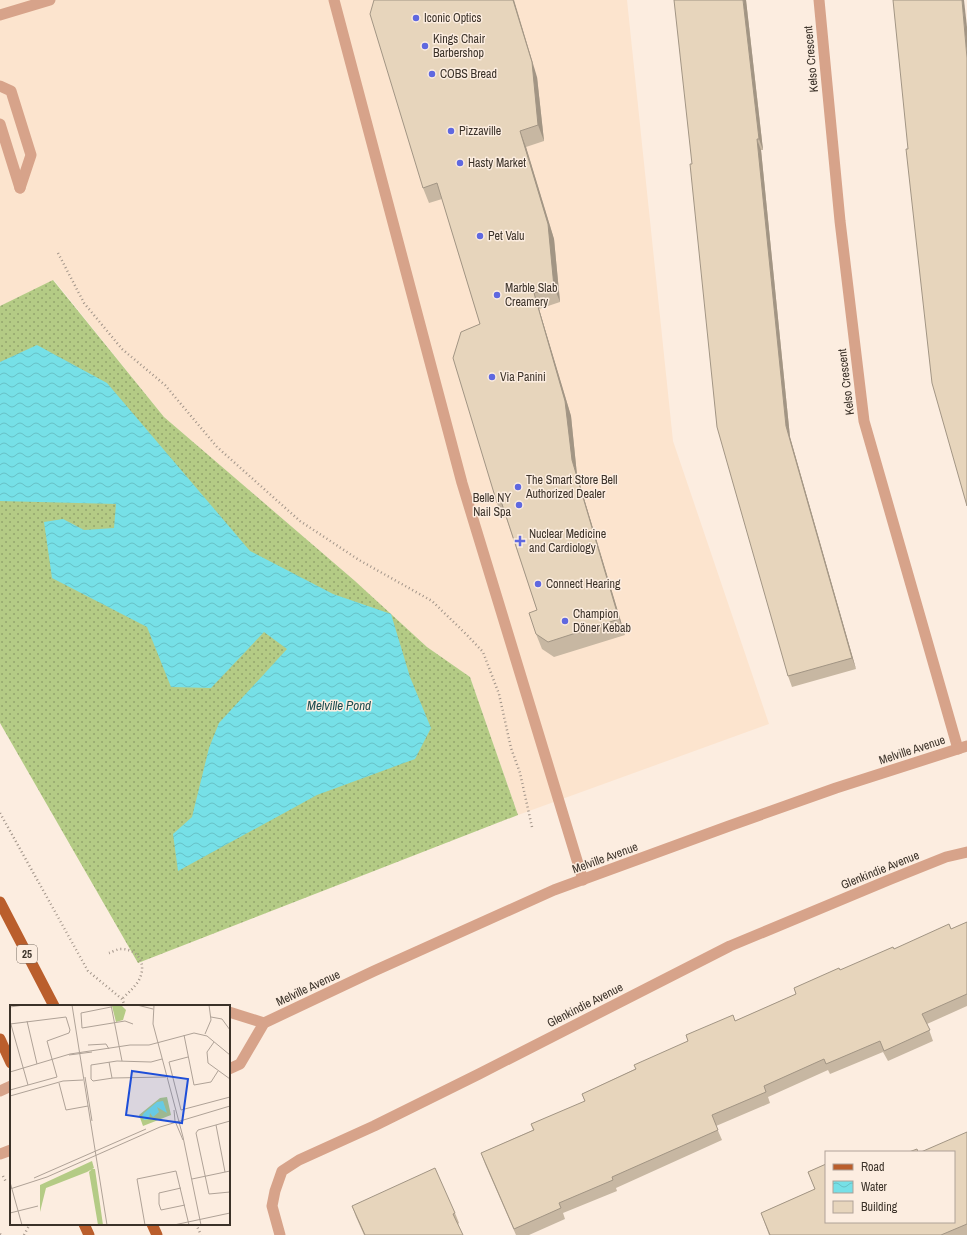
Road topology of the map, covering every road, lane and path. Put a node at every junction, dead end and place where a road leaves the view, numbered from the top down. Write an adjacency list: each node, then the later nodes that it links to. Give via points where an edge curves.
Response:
1 (50, 0): 4 (street)
2 (334, 0): 12 (street, via 462,483)
3 (819, 0): 8 (street, Kelso Crescent, via 840,221 864,421)
4 (0, 15)
5 (0, 86): 6 (street, via 11,91 30,155 20,188)
6 (0, 124)
7 (58, 253): 10 (path, via 84,304 122,349 165,385 217,447 300,521 359,560 432,601 483,652 499,694)
8 (962, 747): 12 (street, Melville Avenue, via 836,788)
9 (0, 813): 15 (path, via 88,971)
10 (532, 827)
11 (967, 852): 35 (street, Glenkindie Avenue, via 946,857 891,878 730,946 479,1074 299,1160 282,1171 275,1191 272,1206)
12 (583, 880): 19 (street, Melville Avenue, via 554,890 382,967)
13 (0, 902): 16 (main road, 25)
14 (109, 953): 15 (path, via 121,949 135,952 140,957 143,969 138,981)
15 (122, 1000): 17 (path)
16 (53, 1005)
17 (124, 1005)
18 (230, 1012): 19 (street)
19 (264, 1023): 22 (street, via 240,1064)
20 (0, 1039): 21 (main road)
21 (10, 1061)
22 (230, 1069)
23 (10, 1086): 24 (street)
24 (0, 1091)
25 (10, 1150): 26 (street)
26 (0, 1154)
27 (29, 1225): 31 (path)
28 (84, 1225): 32 (main road)
29 (152, 1225): 33 (main road)
30 (196, 1225): 34 (path)
31 (24, 1235)
32 (89, 1235)
33 (157, 1235)
34 (201, 1235)
35 (280, 1235)

